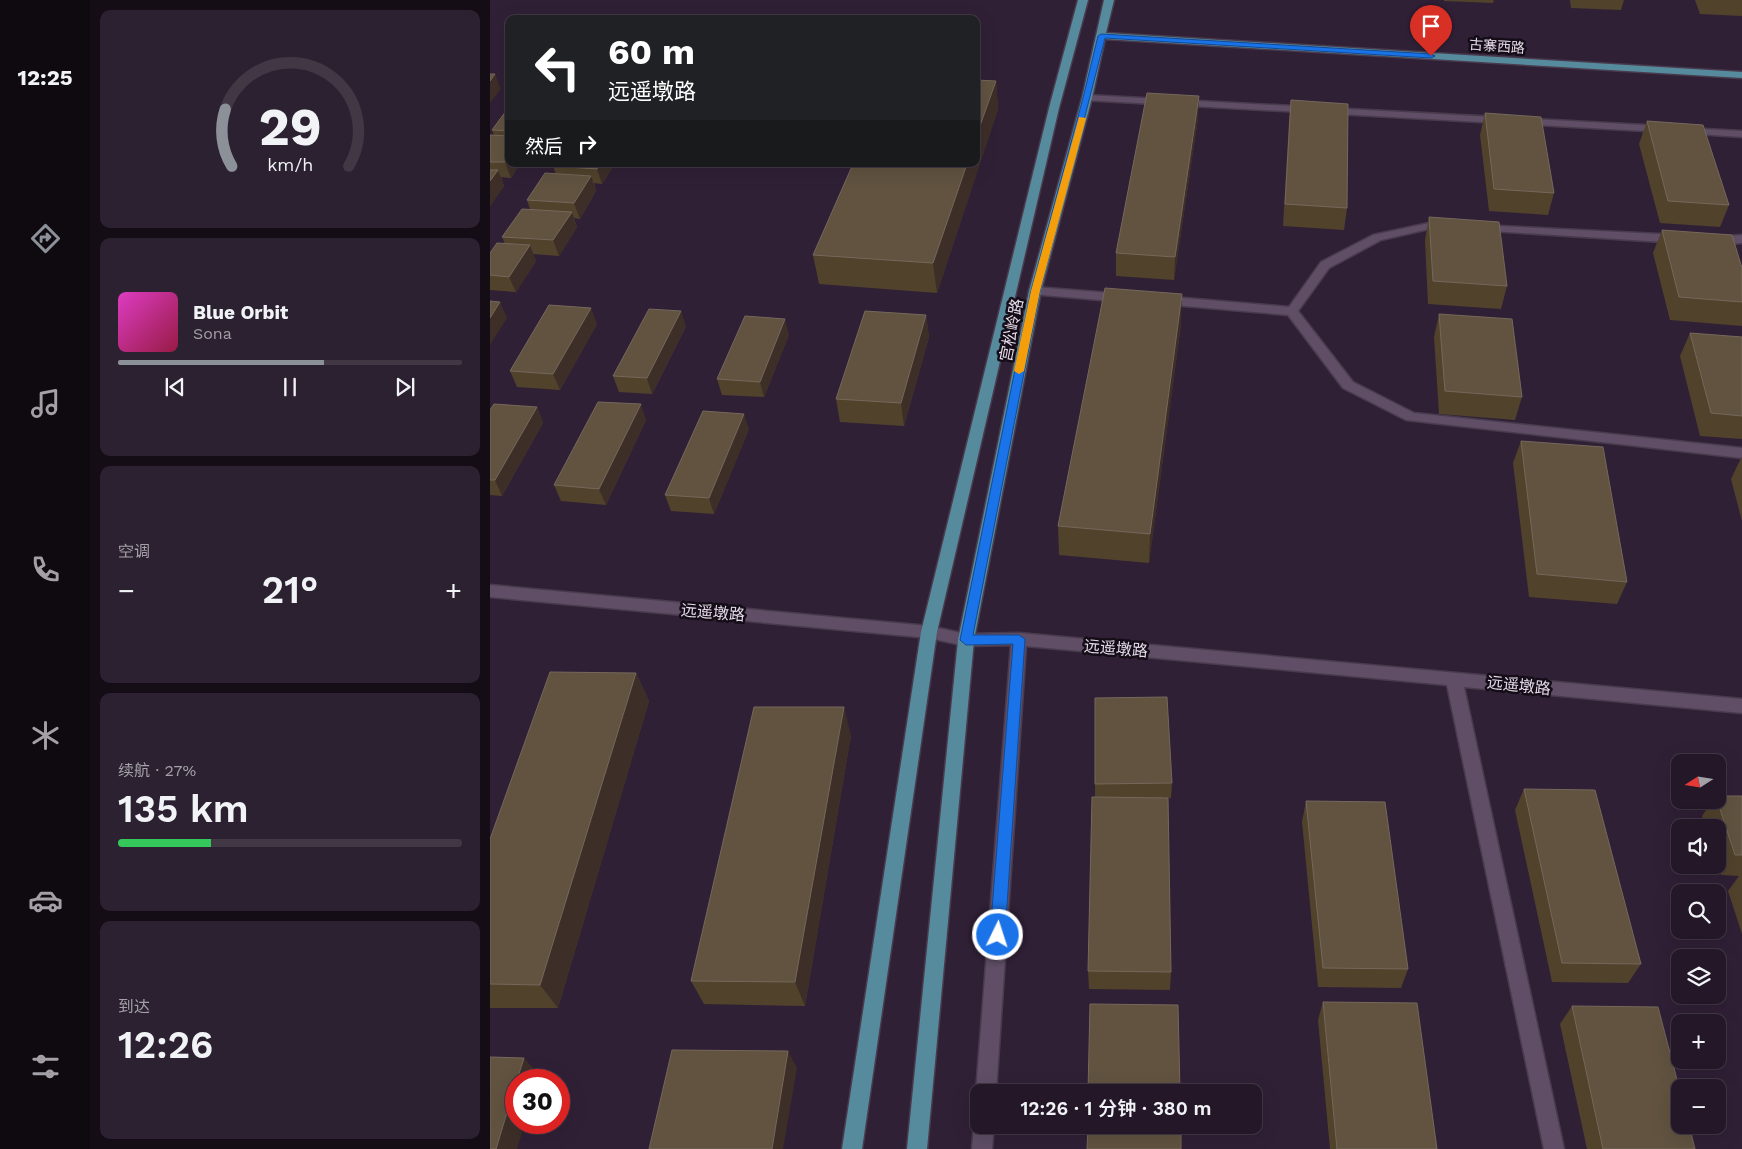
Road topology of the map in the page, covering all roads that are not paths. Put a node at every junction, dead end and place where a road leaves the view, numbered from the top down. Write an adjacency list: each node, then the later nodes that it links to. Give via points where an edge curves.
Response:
1 (1083, 0): 12 (main road, via 1054,108)
2 (1110, 0): 3 (main road, 宫松岭路)
3 (1101, 36): 4 (main road, 古寨西路); 5 (main road, 宫松岭路)
4 (1742, 75)
5 (1087, 98): 6 (street); 8 (main road, 宫松岭路)
6 (1742, 134)
7 (1742, 239): 9 (street, via 1723,242 1429,226 1377,237 1325,265)
8 (1035, 291): 9 (street); 14 (main road, 宫松岭路)
9 (1292, 311): 10 (street, via 1348,385 1411,417)
10 (1742, 453)
11 (490, 591): 12 (street, 远遥墩路)
12 (929, 632): 14 (street, 远遥墩路); 19 (main road)
13 (1019, 639): 14 (street, 远遥墩路); 15 (street, 远遥墩路); 17 (street)
14 (966, 640): 20 (main road, 宫松岭路)
15 (1454, 678): 16 (street, 远遥墩路); 22 (street)
16 (1742, 706)
17 (987, 1084)
18 (983, 1134): 21 (street)
19 (852, 1149)
20 (917, 1149)
21 (982, 1149)
22 (1554, 1149)

